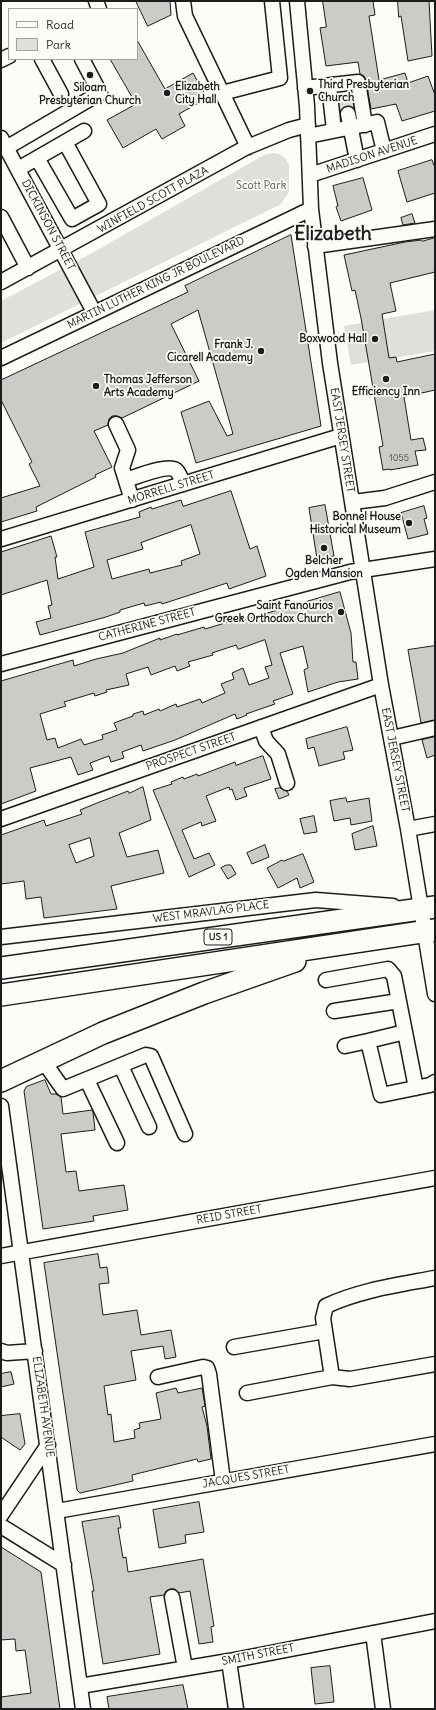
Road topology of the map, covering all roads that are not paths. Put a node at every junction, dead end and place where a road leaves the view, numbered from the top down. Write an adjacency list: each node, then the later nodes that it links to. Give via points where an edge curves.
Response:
1 (183, 1): 8 (street, via 185,16)
2 (272, 1): 8 (street, via 280,78)
3 (297, 1): 6 (street, EAST JERSEY STREET)
4 (43, 60): 9 (street)
5 (83, 60): 18 (street, via 100,94)
6 (305, 88): 7 (street); 13 (street, EAST JERSEY STREET)
7 (338, 88): 11 (street, via 358,82); 14 (street)
8 (222, 93): 19 (street)
9 (61, 94)
10 (348, 114): 12 (street)
11 (365, 125): 12 (street, WINFIELD SCOTT PLAZA); 20 (street, via 378,122)
12 (350, 128): 14 (street, WINFIELD SCOTT PLAZA); 22 (street)
13 (308, 130): 14 (street, WINFIELD SCOTT PLAZA); 19 (street, WINFIELD SCOTT PLAZA, via 289,130); 24 (street, EAST JERSEY STREET)
14 (334, 130)
15 (84, 131): 17 (street)
16 (435, 134): 20 (street, MADISON AVENUE)
17 (65, 142): 21 (street); 26 (street, via 99,204)
18 (4, 143): 23 (street, DICKINSON STREET)
19 (248, 147): 29 (street, WINFIELD SCOTT PLAZA)
20 (384, 151): 22 (street, MADISON AVENUE)
21 (37, 158): 23 (street); 26 (street, via 72,219)
22 (357, 160): 24 (street, MADISON AVENUE)
23 (18, 169): 31 (street, DICKINSON STREET)
24 (310, 175): 25 (street, EAST JERSEY STREET)
25 (311, 209): 30 (street, EAST JERSEY STREET); 34 (street, MARTIN LUTHER KING JR BOULEVARD)
26 (80, 214): 29 (street)
27 (1, 217): 32 (street)
28 (435, 229): 30 (street)
29 (91, 234): 31 (street, WINFIELD SCOTT PLAZA)
30 (314, 246): 37 (street, EAST JERSEY STREET)
31 (62, 250): 32 (street, WINFIELD SCOTT PLAZA); 34 (street, DICKINSON STREET)
32 (28, 268): 33 (street, WINFIELD SCOTT PLAZA)
33 (1, 282)
34 (94, 312): 35 (street, MARTIN LUTHER KING JR BOULEVARD)
35 (1, 358)
36 (116, 424): 38 (street, via 128,450 122,468)
37 (341, 436): 40 (street, MORRELL STREET); 42 (street, EAST JERSEY STREET)
38 (126, 480): 40 (street, via 165,468 174,469); 41 (street)
39 (435, 482): 42 (street, via 385,498)
40 (183, 484): 41 (street, MORRELL STREET)
41 (132, 500): 43 (street, MORRELL STREET)
42 (353, 502): 45 (street, EAST JERSEY STREET)
43 (1, 539)
44 (435, 559): 45 (street, CATHERINE STREET)
45 (363, 571): 46 (street, CATHERINE STREET, via 350,572); 47 (street, EAST JERSEY STREET)
46 (1, 664)
47 (381, 685): 48 (street, PROSPECT STREET); 50 (street, EAST JERSEY STREET)
48 (261, 727): 51 (street, via 266,741 278,754); 52 (street, PROSPECT STREET)
49 (435, 728): 50 (street)
50 (392, 738): 54 (street, EAST JERSEY STREET)
51 (287, 783)
52 (1, 819)
53 (435, 824): 54 (street)
54 (408, 829): 55 (street, EAST JERSEY STREET)
55 (428, 908): 56 (street, EAST JERSEY STREET); 57 (street, WEST MRAVLAG PLACE, via 316,900); 59 (highway, US 1)
56 (430, 931): 58 (highway, US 1); 62 (street, EAST JERSEY STREET)
57 (1, 937)
58 (339, 945): 61 (highway, US 1); 68 (highway, via 204,993 103,1033)
59 (8, 967)
60 (326, 980): 63 (street, via 388,969 394,976)
61 (10, 994)
62 (435, 994)
63 (399, 1001): 64 (street); 65 (street)
64 (334, 1011)
65 (405, 1032): 66 (street); 73 (street)
66 (368, 1041): 67 (street); 73 (street, via 381,1095)
67 (345, 1046)
68 (44, 1062): 70 (street, via 63,1089); 71 (highway)
69 (121, 1066): 70 (street); 75 (street); 76 (street, via 146,1055 151,1056)
70 (88, 1080): 77 (street)
71 (1, 1081)
72 (435, 1082): 73 (street)
73 (416, 1088)
74 (1, 1106): 79 (street, ELIZABETH AVENUE)
75 (149, 1127)
76 (185, 1134)
77 (117, 1143)
78 (435, 1178): 79 (street, REID STREET)
79 (22, 1253): 80 (street, REID STREET); 84 (street, ELIZABETH AVENUE)
80 (1, 1256)
81 (435, 1278): 82 (street, via 374,1290 343,1298 326,1306 323,1318)
82 (325, 1331): 83 (street); 88 (street)
83 (234, 1347)
84 (35, 1351): 85 (street); 91 (street, ELIZABETH AVENUE)
85 (1, 1352)
86 (435, 1364): 88 (street, via 350,1379)
87 (158, 1377): 92 (street, via 207,1368)
88 (332, 1377): 89 (street)
89 (247, 1393)
90 (435, 1444): 92 (street, JACQUES STREET)
91 (48, 1445): 93 (street, ELIZABETH AVENUE); 94 (street)
92 (223, 1481): 93 (street, JACQUES STREET)
93 (57, 1511): 96 (street, ELIZABETH AVENUE)
94 (1, 1515)
95 (1, 1526): 96 (street)
96 (64, 1565): 102 (street, ELIZABETH AVENUE)
97 (172, 1597): 101 (street)
98 (435, 1621): 99 (street, SMITH STREET)
99 (373, 1633): 100 (street, SMITH STREET); 105 (street)
100 (229, 1660): 101 (street, SMITH STREET); 104 (street)
101 (185, 1668): 102 (street, SMITH STREET)
102 (80, 1686): 103 (street, ELIZABETH AVENUE)
103 (83, 1709)
104 (236, 1709)
105 (383, 1709)

